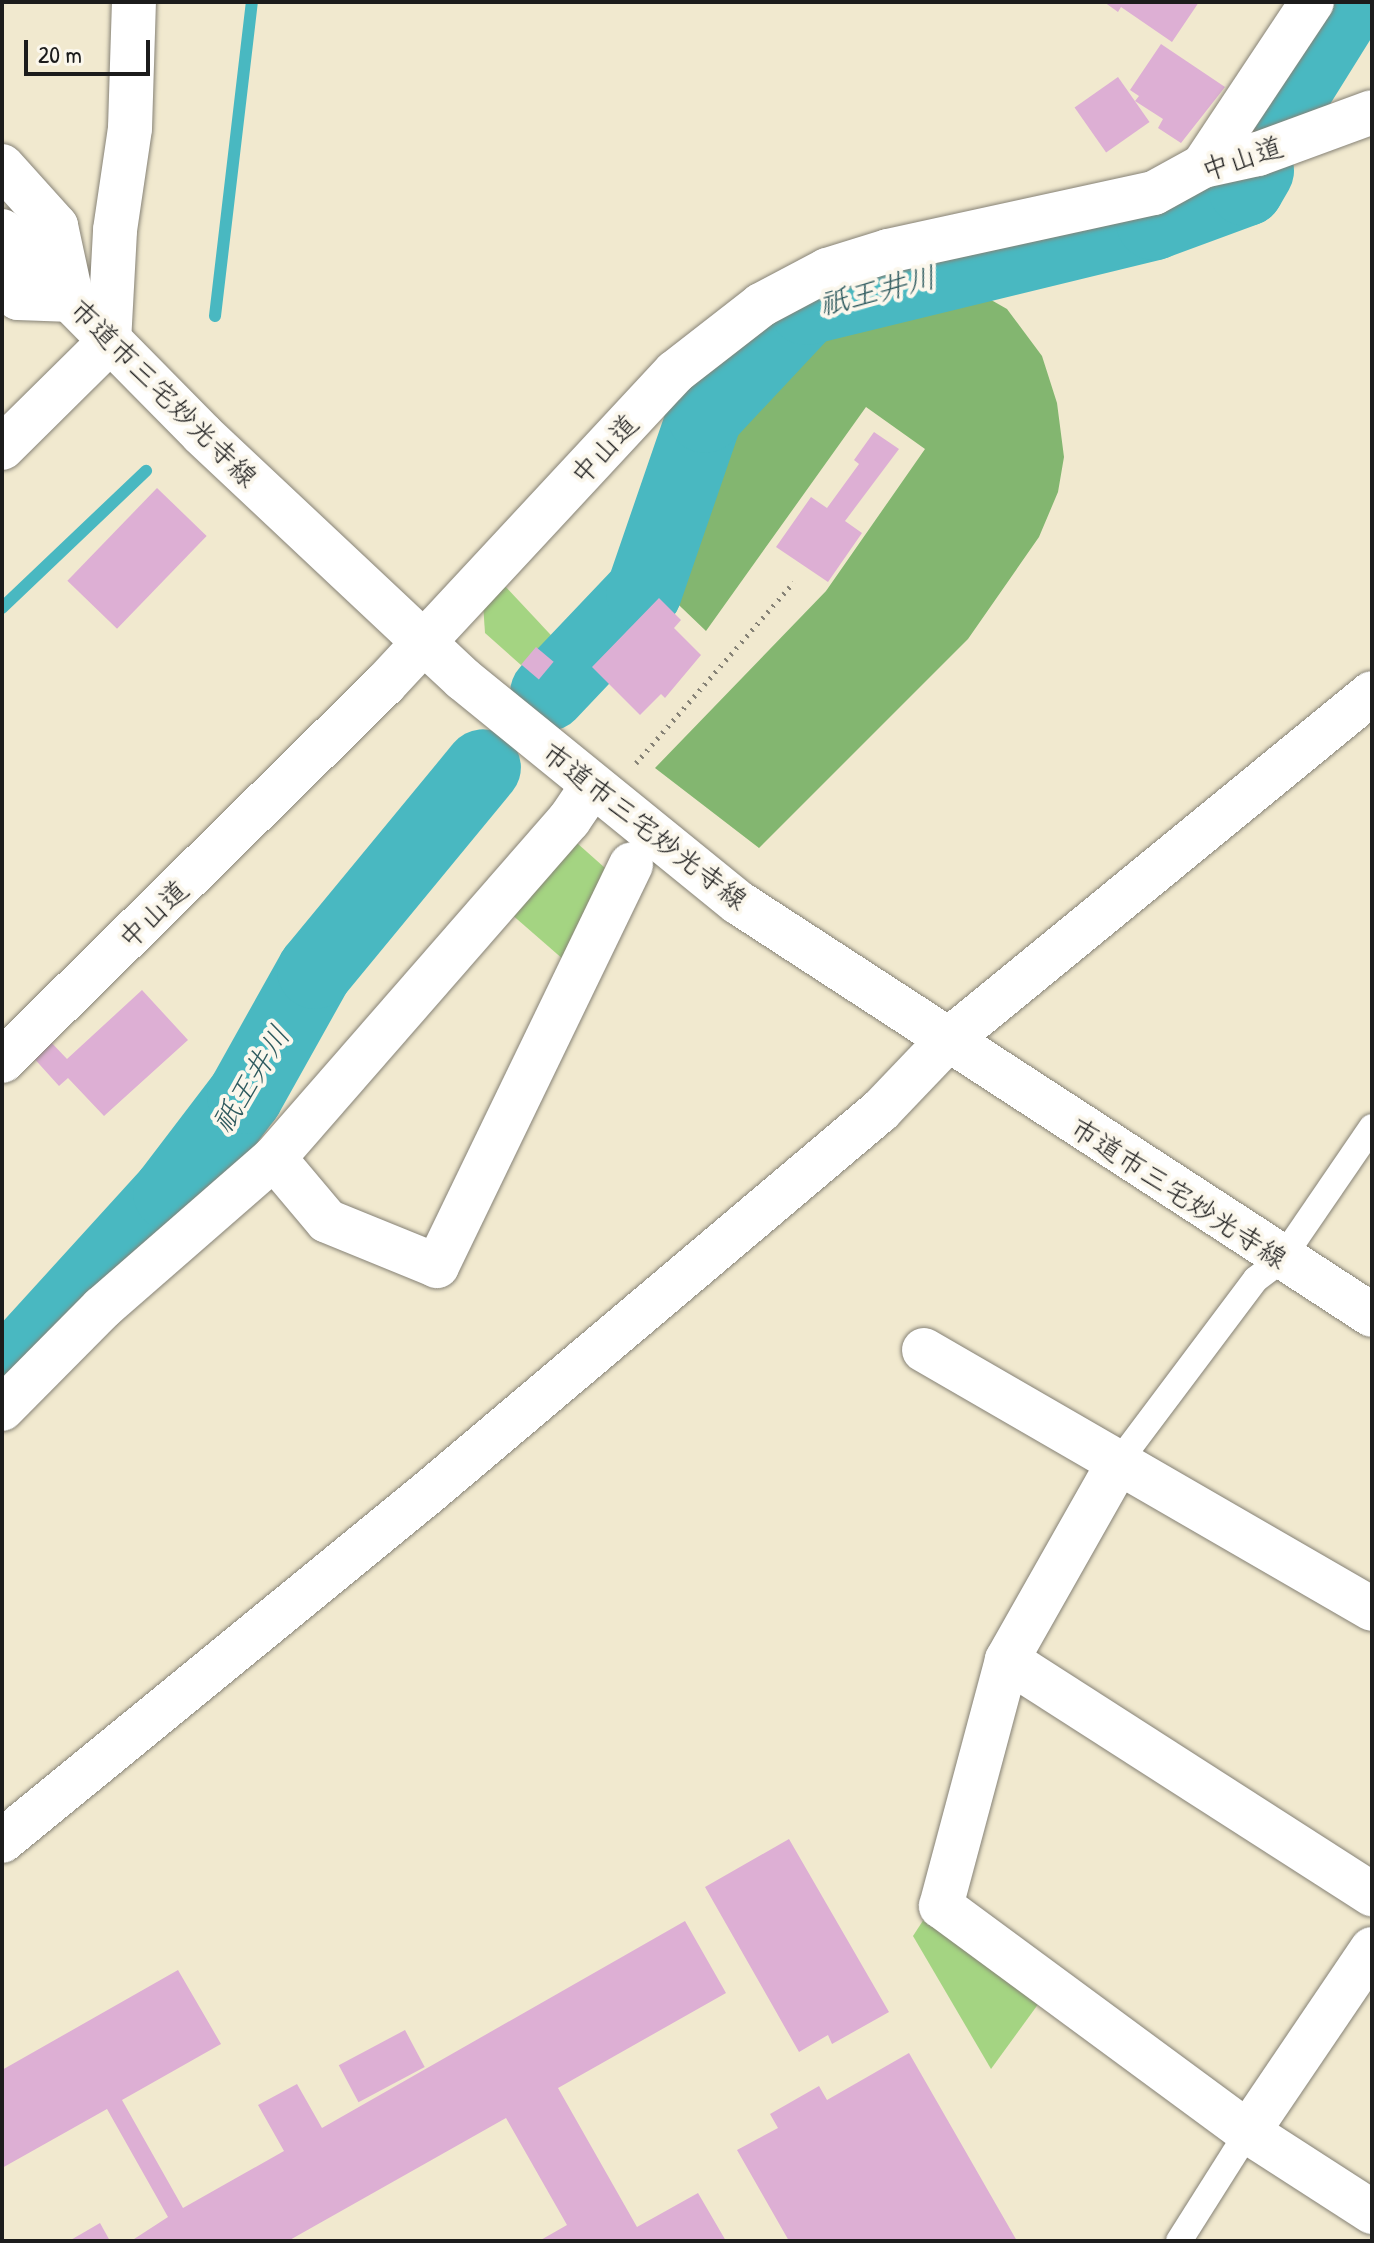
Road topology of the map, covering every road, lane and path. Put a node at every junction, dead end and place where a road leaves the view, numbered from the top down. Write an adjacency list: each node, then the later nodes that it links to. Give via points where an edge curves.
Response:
1 (134, 2): 9 (street, via 130,128 115,230)
2 (1312, 2): 5 (street)
3 (1372, 112): 5 (street, 中山道, via 1258,154)
4 (2, 166): 8 (street, via 56,226)
5 (1203, 166): 12 (street, 中山道, via 1154,193 888,251 827,270 761,305 675,372)
6 (2, 231): 8 (street, 市道市三宅妙光寺線)
7 (2, 282): 8 (street, via 18,298)
8 (72, 300): 9 (street, 市道市三宅妙光寺線)
9 (109, 342): 10 (street); 12 (street, 市道市三宅妙光寺線)
10 (2, 448)
11 (794, 582): 14 (path)
12 (424, 641): 14 (street, 市道市三宅妙光寺線); 17 (street, 中山道)
13 (1372, 693): 16 (street)
14 (611, 778): 16 (street, 市道市三宅妙光寺線, via 739,903); 19 (street)
15 (631, 864): 19 (street, via 437,1266 327,1221)
16 (947, 1041): 20 (street, 市道市三宅妙光寺線); 27 (street, via 857,1131 430,1491)
17 (2, 1061)
18 (1372, 1127): 20 (lane)
19 (274, 1158): 23 (street, via 102,1308)
20 (1281, 1260): 21 (street, 市道市三宅妙光寺線); 24 (lane, via 1256,1279)
21 (1372, 1315)
22 (924, 1350): 24 (street)
23 (2, 1409)
24 (1120, 1460): 25 (street); 26 (street)
25 (1372, 1609)
26 (1007, 1660): 28 (street); 30 (street, via 941,1906)
27 (2, 1841)
28 (1372, 1894)
29 (1372, 1949): 30 (street)
30 (1248, 2132): 31 (street); 32 (lane)
31 (1372, 2212)
32 (1179, 2241)

